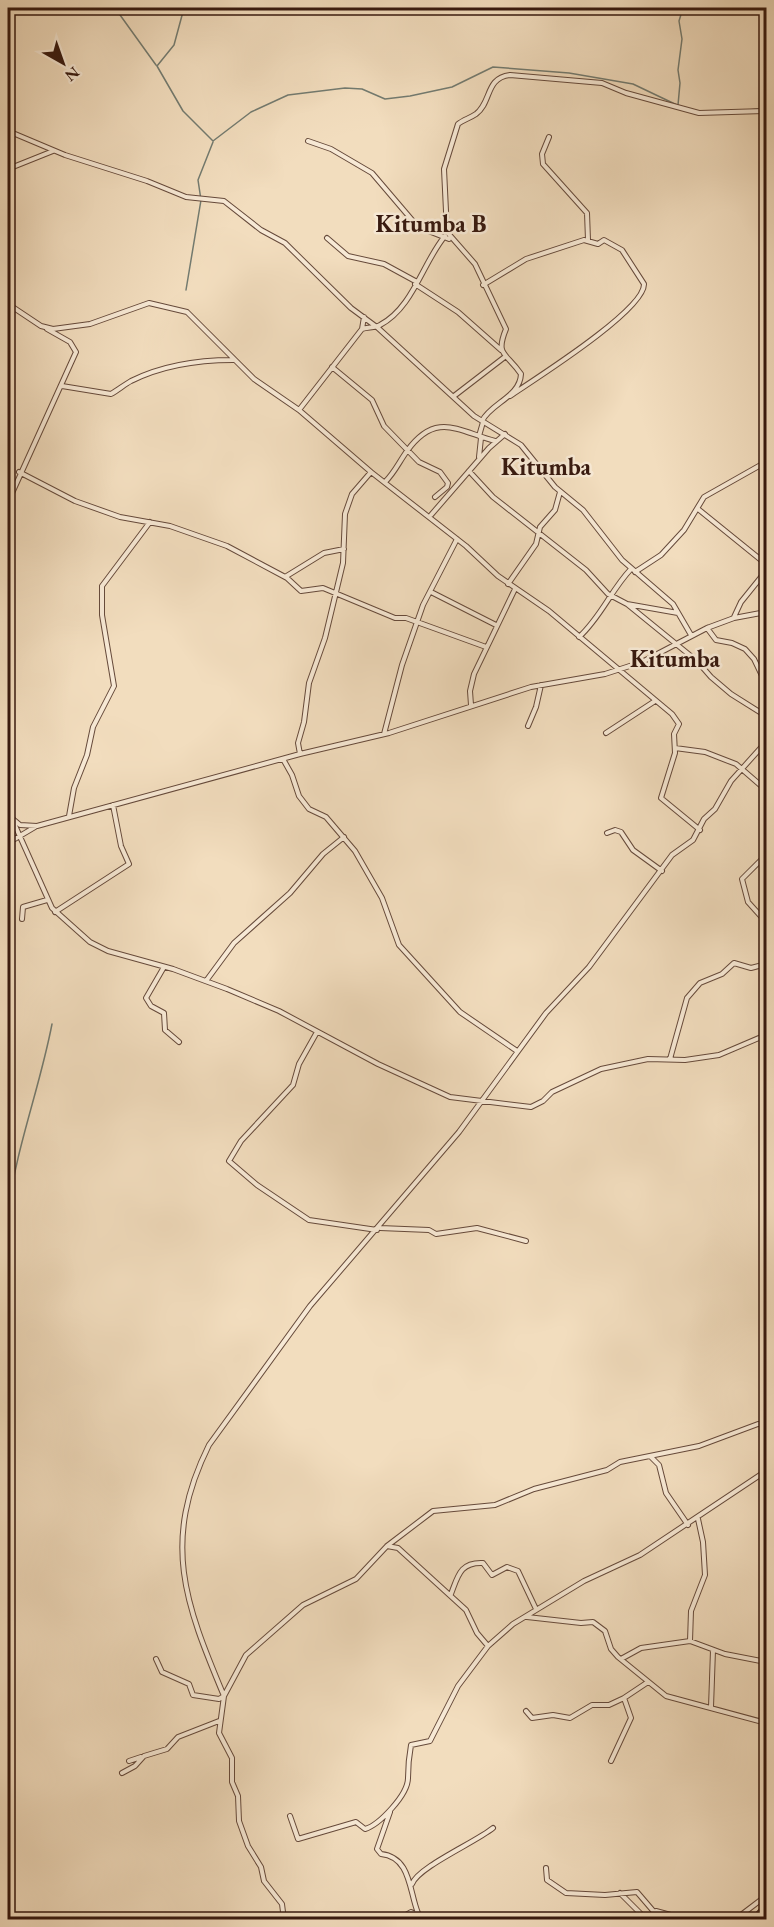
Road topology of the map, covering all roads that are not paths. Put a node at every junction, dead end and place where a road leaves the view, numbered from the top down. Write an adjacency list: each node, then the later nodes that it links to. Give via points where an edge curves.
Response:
1 (766, 111): 7 (street, via 699,113 602,83 510,75 499,78 479,110 455,129 444,169)
2 (8, 131): 5 (street)
3 (549, 137): 11 (street, via 542,154 543,164 587,213)
4 (308, 141): 8 (street, via 331,149 372,173 418,227)
5 (53, 151): 6 (street); 15 (street, via 147,180 186,197 224,201 285,243 351,309)
6 (8, 169)
7 (447, 232): 8 (street); 10 (street)
8 (444, 237): 10 (street); 12 (street)
9 (327, 238): 12 (street, via 348,256 384,264)
10 (450, 239): 13 (street, via 475,264)
11 (589, 241): 13 (street, via 520,261); 25 (street, via 609,241 622,250 644,284 643,293 601,334)
12 (416, 283): 16 (street, via 390,317); 19 (street, via 458,312)
13 (483, 285): 19 (street, via 506,328 500,341)
14 (8, 304): 17 (street)
15 (364, 317): 16 (street); 18 (street)
16 (377, 327): 18 (street); 24 (street)
17 (47, 328): 21 (street, via 90,324 153,303 187,312); 23 (street, via 76,349)
18 (362, 329): 22 (street)
19 (502, 351): 20 (street)
20 (506, 356): 24 (street); 25 (street, via 521,376)
21 (233, 360): 23 (street, via 173,366 132,381 111,394); 26 (street)
22 (332, 367): 26 (street); 31 (street, via 372,400 384,426)
23 (62, 386): 35 (street)
24 (454, 396): 27 (street)
25 (507, 398): 27 (street, via 489,410)
26 (299, 410): 36 (street)
27 (482, 421): 28 (street); 29 (street)
28 (505, 434): 30 (street); 38 (street, via 524,449)
29 (480, 436): 30 (street); 31 (street, via 459,428 434,427); 32 (street)
30 (495, 441): 32 (street)
31 (406, 452): 37 (street); 39 (street, via 433,467 446,481 447,487)
32 (477, 462): 34 (street)
33 (766, 462): 41 (street, via 709,494)
34 (469, 471): 42 (street); 44 (street, via 493,497)
35 (19, 472): 40 (street); 43 (street, via 75,501 128,519)
36 (371, 472): 37 (street); 46 (street, via 348,503 343,523)
37 (385, 482): 42 (street)
38 (560, 492): 44 (street, via 555,510 541,524); 48 (street, via 579,506)
39 (435, 497)
40 (8, 502)
41 (698, 509): 47 (street); 48 (street, via 661,555)
42 (430, 516): 45 (street)
43 (150, 522): 50 (street, via 227,546); 84 (street, via 102,586 102,615 114,686 93,728)
44 (539, 533): 51 (street, via 525,562); 55 (street)
45 (457, 539): 51 (street); 53 (street)
46 (344, 549): 50 (street, via 324,553); 54 (street)
47 (766, 564)
48 (633, 571): 55 (street, via 620,581); 58 (street, via 673,603)
49 (766, 571): 59 (street, via 741,602)
50 (284, 577): 54 (street, via 301,591 318,588)
51 (508, 584): 52 (street)
52 (515, 590): 61 (street); 64 (street)
53 (431, 592): 60 (street); 61 (street)
54 (336, 593): 60 (street); 78 (street, via 309,683 298,743)
55 (612, 596): 56 (street); 64 (street)
56 (627, 604): 58 (street); 65 (street)
57 (766, 612): 59 (street)
58 (678, 613): 63 (street)
59 (734, 618): 62 (street)
60 (417, 624): 66 (street); 75 (street)
61 (496, 625): 66 (street)
62 (707, 628): 63 (street); 69 (street, via 716,640 732,642 747,651)
63 (691, 635): 65 (street)
64 (581, 636): 67 (street)
65 (675, 643): 67 (street, via 642,662); 72 (street, via 731,694)
66 (486, 647): 71 (street, via 471,685)
67 (618, 669): 68 (street); 70 (street)
68 (541, 684): 71 (street); 73 (street)
69 (766, 684)
70 (655, 701): 74 (street); 77 (street, via 679,722 674,734)
71 (471, 705): 75 (street)
72 (766, 716)
73 (528, 726)
74 (606, 733)
75 (384, 734): 78 (street)
76 (766, 742): 80 (street)
77 (675, 747): 80 (street); 87 (street, via 662,799)
78 (300, 754): 79 (street)
79 (283, 759): 82 (street); 90 (street, via 297,794)
80 (744, 768): 81 (street); 87 (street, via 704,819)
81 (766, 790)
82 (113, 805): 84 (street); 95 (street, via 121,846 129,864)
83 (8, 815): 85 (street)
84 (69, 816): 86 (street)
85 (13, 821): 86 (street); 89 (street)
86 (37, 826): 89 (street)
87 (700, 830): 93 (street, via 688,845 675,852)
88 (607, 833): 93 (street, via 621,832 633,850)
89 (19, 836): 91 (street); 94 (street)
90 (344, 837): 100 (street, via 234,944); 104 (street, via 379,893 399,945 460,1012)
91 (8, 843)
92 (766, 855): 97 (street, via 742,879 748,902)
93 (662, 871): 104 (street, via 590,968 563,993)
94 (47, 900): 95 (street); 96 (street, via 23,907)
95 (55, 912): 99 (street, via 95,945)
96 (22, 919)
97 (765, 919)
98 (766, 964): 105 (street, via 751,968 734,963 722,974 700,983 684,1002)
99 (164, 966): 100 (street); 103 (street, via 146,998 164,1014 165,1030)
100 (206, 981): 101 (street, via 279,1011)
101 (317, 1032): 106 (street, via 450,1097); 107 (street, via 292,1085 241,1141 229,1161 309,1220)
102 (766, 1035): 105 (street, via 719,1055)
103 (179, 1042)
104 (517, 1051): 106 (street)
105 (670, 1059): 106 (street, via 648,1059 596,1071 531,1107)
106 (482, 1102): 107 (street)
107 (378, 1229): 108 (street, via 429,1230 436,1234 477,1228); 125 (street, via 310,1306 209,1445 197,1469 186,1506 182,1549 186,1596)
108 (526, 1240)
109 (766, 1424): 110 (street, via 699,1446)
110 (651, 1456): 113 (street, via 659,1465 666,1493); 114 (street, via 534,1489 495,1505 433,1511)
111 (766, 1471): 112 (street)
112 (699, 1519): 113 (street); 118 (street, via 705,1575 691,1611)
113 (688, 1525): 116 (street, via 640,1556 586,1580)
114 (387, 1546): 115 (street, via 398,1548); 125 (street, via 356,1579 303,1605 270,1632 246,1656)
115 (451, 1594): 116 (street, via 461,1568 466,1565 483,1563 493,1575 507,1567 518,1572); 119 (street)
116 (536, 1609): 117 (street)
117 (524, 1617): 119 (street); 122 (street, via 593,1622 605,1631 611,1648)
118 (690, 1641): 120 (street); 122 (street, via 641,1648)
119 (488, 1646): 135 (street, via 458,1686 430,1741 411,1745 407,1780)
120 (713, 1650): 123 (street); 127 (street)
121 (156, 1659): 125 (street, via 162,1672 189,1684 193,1695 219,1699)
122 (621, 1659): 124 (street)
123 (766, 1662)
124 (648, 1682): 126 (street); 127 (street, via 674,1700)
125 (224, 1696): 129 (street)
126 (624, 1698): 128 (street, via 609,1705 592,1705 570,1718 532,1718); 133 (street, via 631,1718)
127 (711, 1707): 130 (street)
128 (526, 1711)
129 (219, 1721): 131 (street, via 178,1737 167,1749); 145 (street, via 219,1733 232,1758 239,1821 249,1848 260,1863 264,1881 282,1904)
130 (766, 1723)
131 (144, 1756): 132 (street); 134 (street)
132 (129, 1761)
133 (611, 1761)
134 (122, 1773)
135 (391, 1809): 136 (street, via 368,1829 356,1822 299,1839); 139 (street, via 377,1849 395,1857)
136 (290, 1816)
137 (493, 1828): 139 (street, via 423,1870)
138 (546, 1868): 140 (street, via 547,1880 564,1893)
139 (412, 1885): 144 (street)
140 (620, 1893): 143 (street, via 637,1892); 148 (street)
141 (766, 1896): 151 (street, via 741,1915)
142 (766, 1907): 152 (highway)
143 (656, 1910): 149 (street); 150 (street)
144 (418, 1913): 146 (street, via 408,1913); 147 (street)
145 (284, 1920)
146 (397, 1920)
147 (432, 1920)
148 (646, 1920)
149 (661, 1920)
150 (689, 1920)
151 (720, 1920)
152 (754, 1920)

